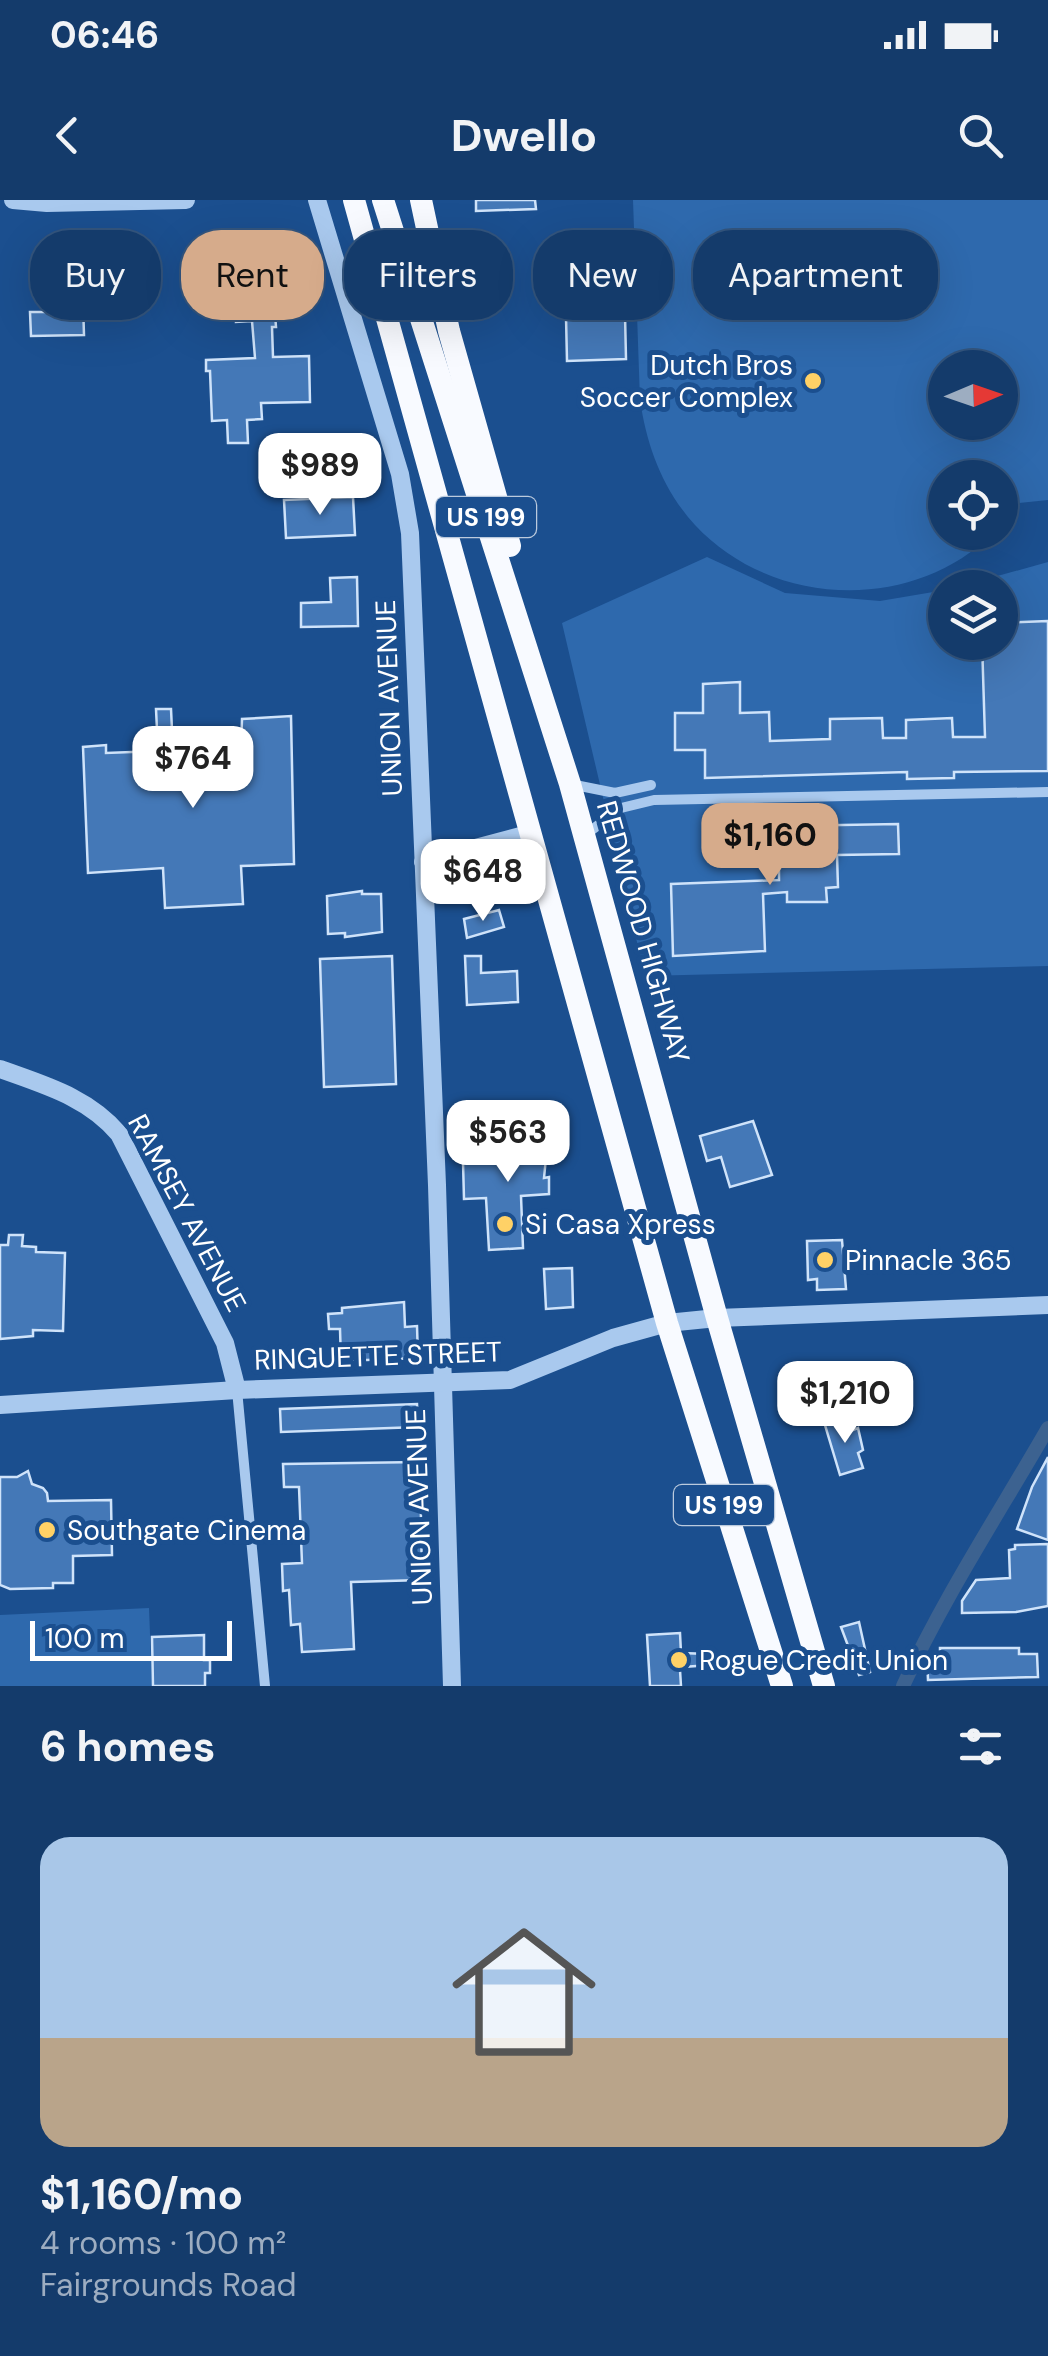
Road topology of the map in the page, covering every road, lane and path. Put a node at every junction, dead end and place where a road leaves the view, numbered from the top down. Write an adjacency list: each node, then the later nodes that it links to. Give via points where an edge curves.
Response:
1 (13, 200): 2 (street)
2 (186, 200)
3 (316, 200): 13 (street, UNION AVENUE, via 400,474 410,532)
4 (354, 200): 11 (highway, US 199)
5 (383, 200): 7 (highway, REDWOOD HIGHWAY / US 199)
6 (420, 200): 7 (highway)
7 (540, 682): 8 (highway, REDWOOD HIGHWAY / US 199)
8 (570, 784): 9 (street, via 615,793); 12 (highway, REDWOOD HIGHWAY / US 199)
9 (651, 785)
10 (1048, 792): 12 (street, via 654,800 621,808)
11 (532, 833): 13 (street); 17 (highway, US 199)
12 (585, 835): 16 (highway, REDWOOD HIGHWAY / US 199)
13 (423, 862): 18 (street, UNION AVENUE)
14 (0, 1069): 19 (street, RAMSEY AVENUE, via 72,1096 119,1134 225,1343)
15 (1048, 1305): 16 (street, RINGUETTE STREET)
16 (717, 1318): 17 (street, RINGUETTE STREET); 24 (highway, REDWOOD HIGHWAY / US 199)
17 (667, 1323): 18 (street, RINGUETTE STREET, via 510,1380); 21 (highway, US 199)
18 (442, 1384): 19 (street, RINGUETTE STREET); 23 (street, UNION AVENUE)
19 (237, 1390): 20 (street, RINGUETTE STREET); 22 (street, RAMSEY AVENUE)
20 (0, 1405)
21 (778, 1678)
22 (265, 1686)
23 (452, 1686)
24 (824, 1686)

